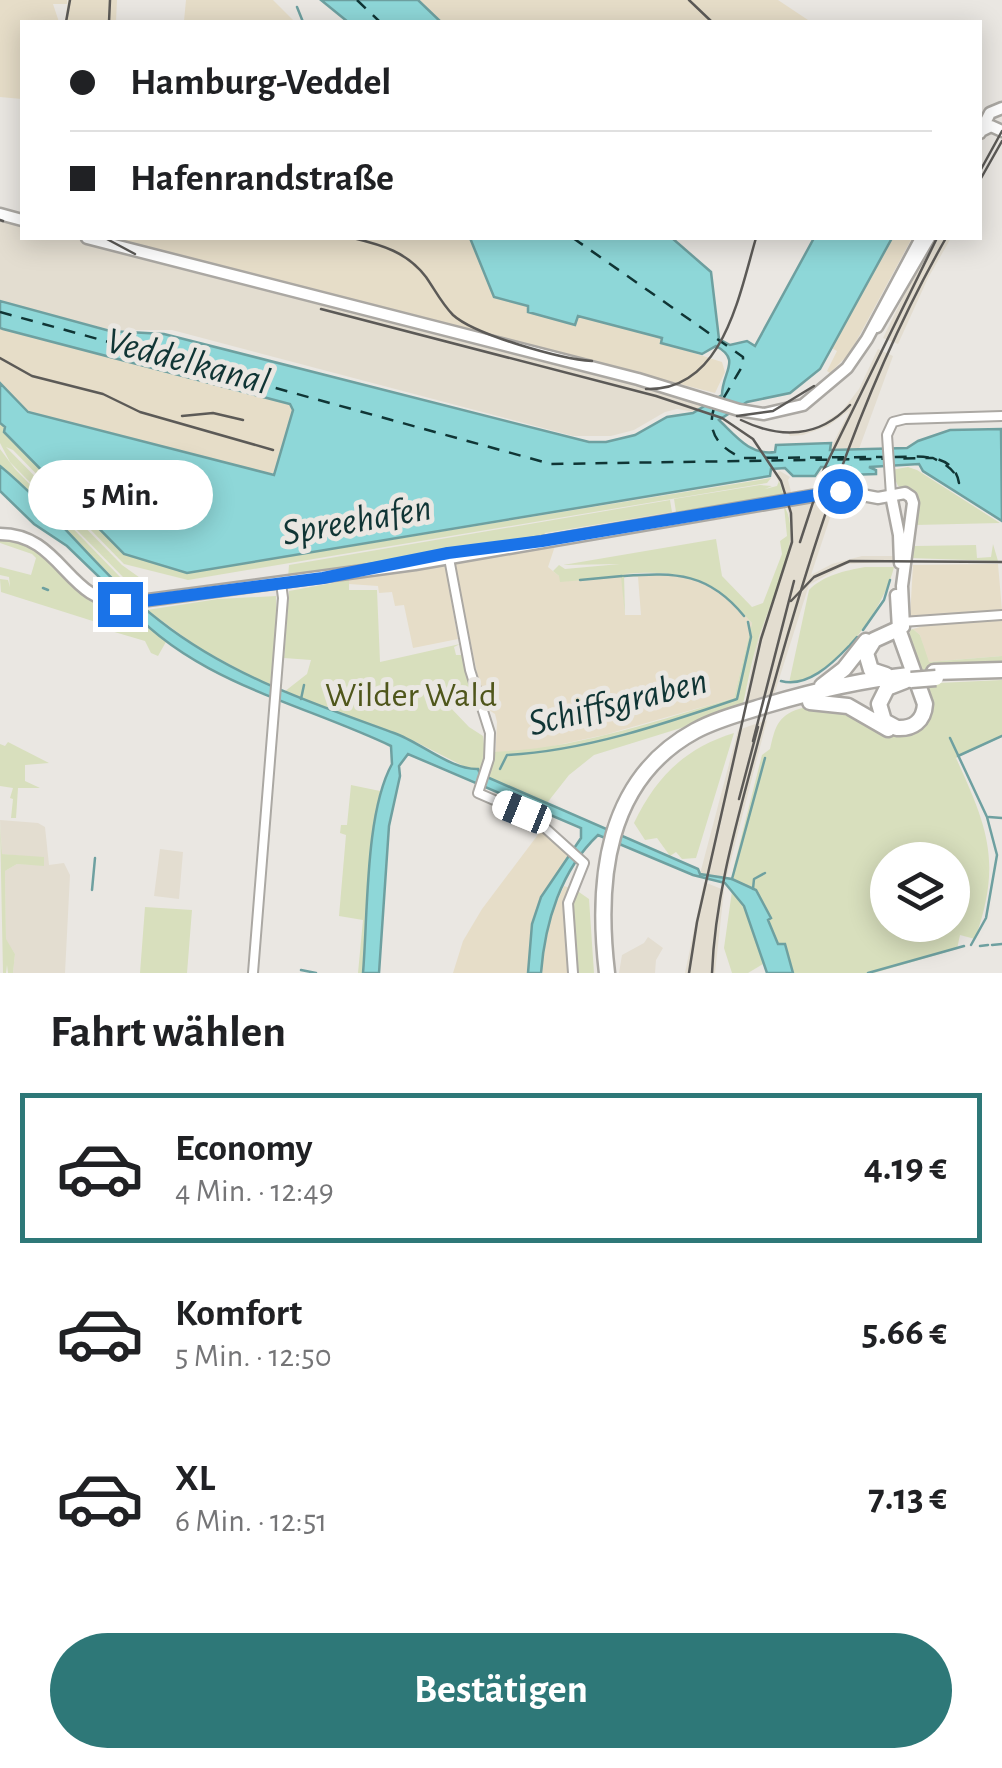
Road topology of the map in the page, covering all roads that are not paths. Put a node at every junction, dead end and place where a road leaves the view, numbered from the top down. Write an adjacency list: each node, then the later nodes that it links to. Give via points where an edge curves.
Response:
1 (102, 240): 4 (main road, via 738,407 801,406 847,368)
2 (920, 240): 4 (main road)
3 (928, 240): 4 (main road)
4 (867, 339)
5 (1002, 416): 6 (street, via 893,422)
6 (888, 483): 7 (main road, via 878,498); 8 (main road); 9 (main road)
7 (833, 492): 9 (main road); 11 (main road)
8 (913, 503): 9 (main road); 14 (main road)
9 (894, 508): 14 (main road)
10 (0, 534): 12 (main road, via 38,543 85,591 106,602)
11 (449, 556): 12 (main road); 19 (street, via 470,670 490,733 479,790 533,817 579,857 568,903)
12 (279, 586): 18 (street)
13 (1002, 615): 14 (street)
14 (900, 625): 16 (highway, via 874,640 866,658 876,673); 16 (highway, via 925,708 913,726 893,727 882,718 880,700); 17 (highway, via 875,632); 17 (highway, via 929,701 919,727 896,732)
15 (1002, 673): 16 (highway, bridge)
16 (906, 677): 17 (highway)
17 (813, 696): 20 (highway, via 696,738 668,754 635,792 610,856)
18 (253, 973)
19 (572, 973)
20 (609, 973)

